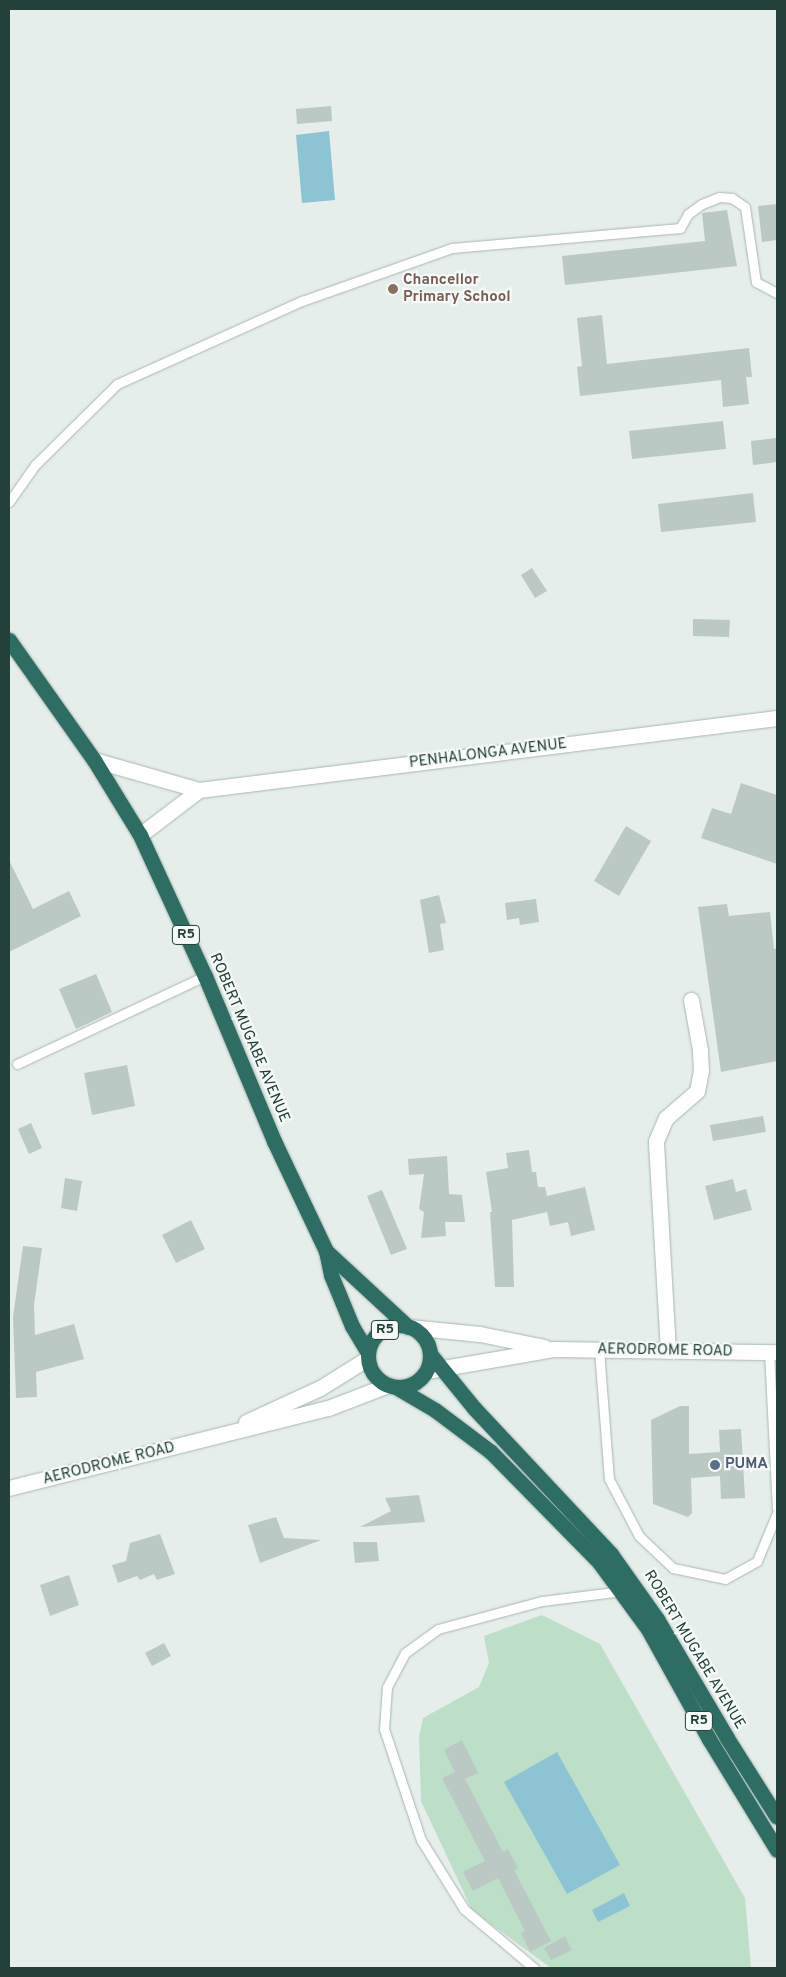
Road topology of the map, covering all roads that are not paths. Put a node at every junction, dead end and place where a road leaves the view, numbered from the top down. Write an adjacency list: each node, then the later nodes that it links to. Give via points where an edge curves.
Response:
1 (777, 293): 2 (lane, via 756,282 744,207 732,198 720,197 688,214 680,228 452,248 302,302 117,384 35,464)
2 (9, 502)
3 (9, 640): 5 (highway, ROBERT MUGABE AVENUE / R5)
4 (777, 718): 6 (street, PENHALONGA AVENUE)
5 (94, 760): 6 (street, PENHALONGA AVENUE); 7 (highway, ROBERT MUGABE AVENUE / R5)
6 (199, 790): 7 (street)
7 (140, 835): 8 (highway, ROBERT MUGABE AVENUE / R5)
8 (205, 976): 10 (lane); 11 (highway, ROBERT MUGABE AVENUE / R5, via 274,1141)
9 (691, 1000): 15 (street, via 700,1050 701,1071 697,1091 666,1118 656,1141)
10 (17, 1064)
11 (326, 1251): 12 (highway, ROBERT MUGABE AVENUE / R5); 18 (highway, ROBERT MUGABE AVENUE / R5, via 340,1297)
12 (408, 1327): 13 (street, AERODROME ROAD, via 480,1334); 17 (highway, R5, via 421,1335); 18 (highway, R5, via 397,1326 382,1331 372,1342)
13 (553, 1349): 14 (street, AERODROME ROAD); 19 (street, AERODROME ROAD)
14 (599, 1350): 15 (street, AERODROME ROAD); 26 (lane, via 609,1479 639,1536 673,1568 725,1579 757,1561)
15 (668, 1351): 16 (street, AERODROME ROAD)
16 (773, 1352): 22 (lane)
17 (430, 1354): 19 (highway, ROBERT MUGABE AVENUE / R5); 20 (highway)
18 (368, 1355): 21 (highway, R5, via 374,1374); 23 (street, AERODROME ROAD, via 320,1388)
19 (442, 1368): 20 (street, AERODROME ROAD); 28 (highway, ROBERT MUGABE AVENUE / R5, via 474,1408 583,1522 622,1568)
20 (426, 1371): 21 (highway, via 414,1383)
21 (392, 1386): 23 (street, AERODROME ROAD, via 328,1408); 27 (highway, ROBERT MUGABE AVENUE / R5, via 462,1428 490,1452 574,1534)
22 (774, 1391): 25 (lane)
23 (209, 1440): 24 (street, AERODROME ROAD)
24 (9, 1488)
25 (777, 1508)
26 (777, 1513)
27 (623, 1591): 29 (highway, ROBERT MUGABE AVENUE / R5); 30 (lane, via 542,1601 438,1629 405,1653 388,1687 384,1730 421,1840 464,1909)
28 (775, 1810)
29 (777, 1850)
30 (534, 1968)

